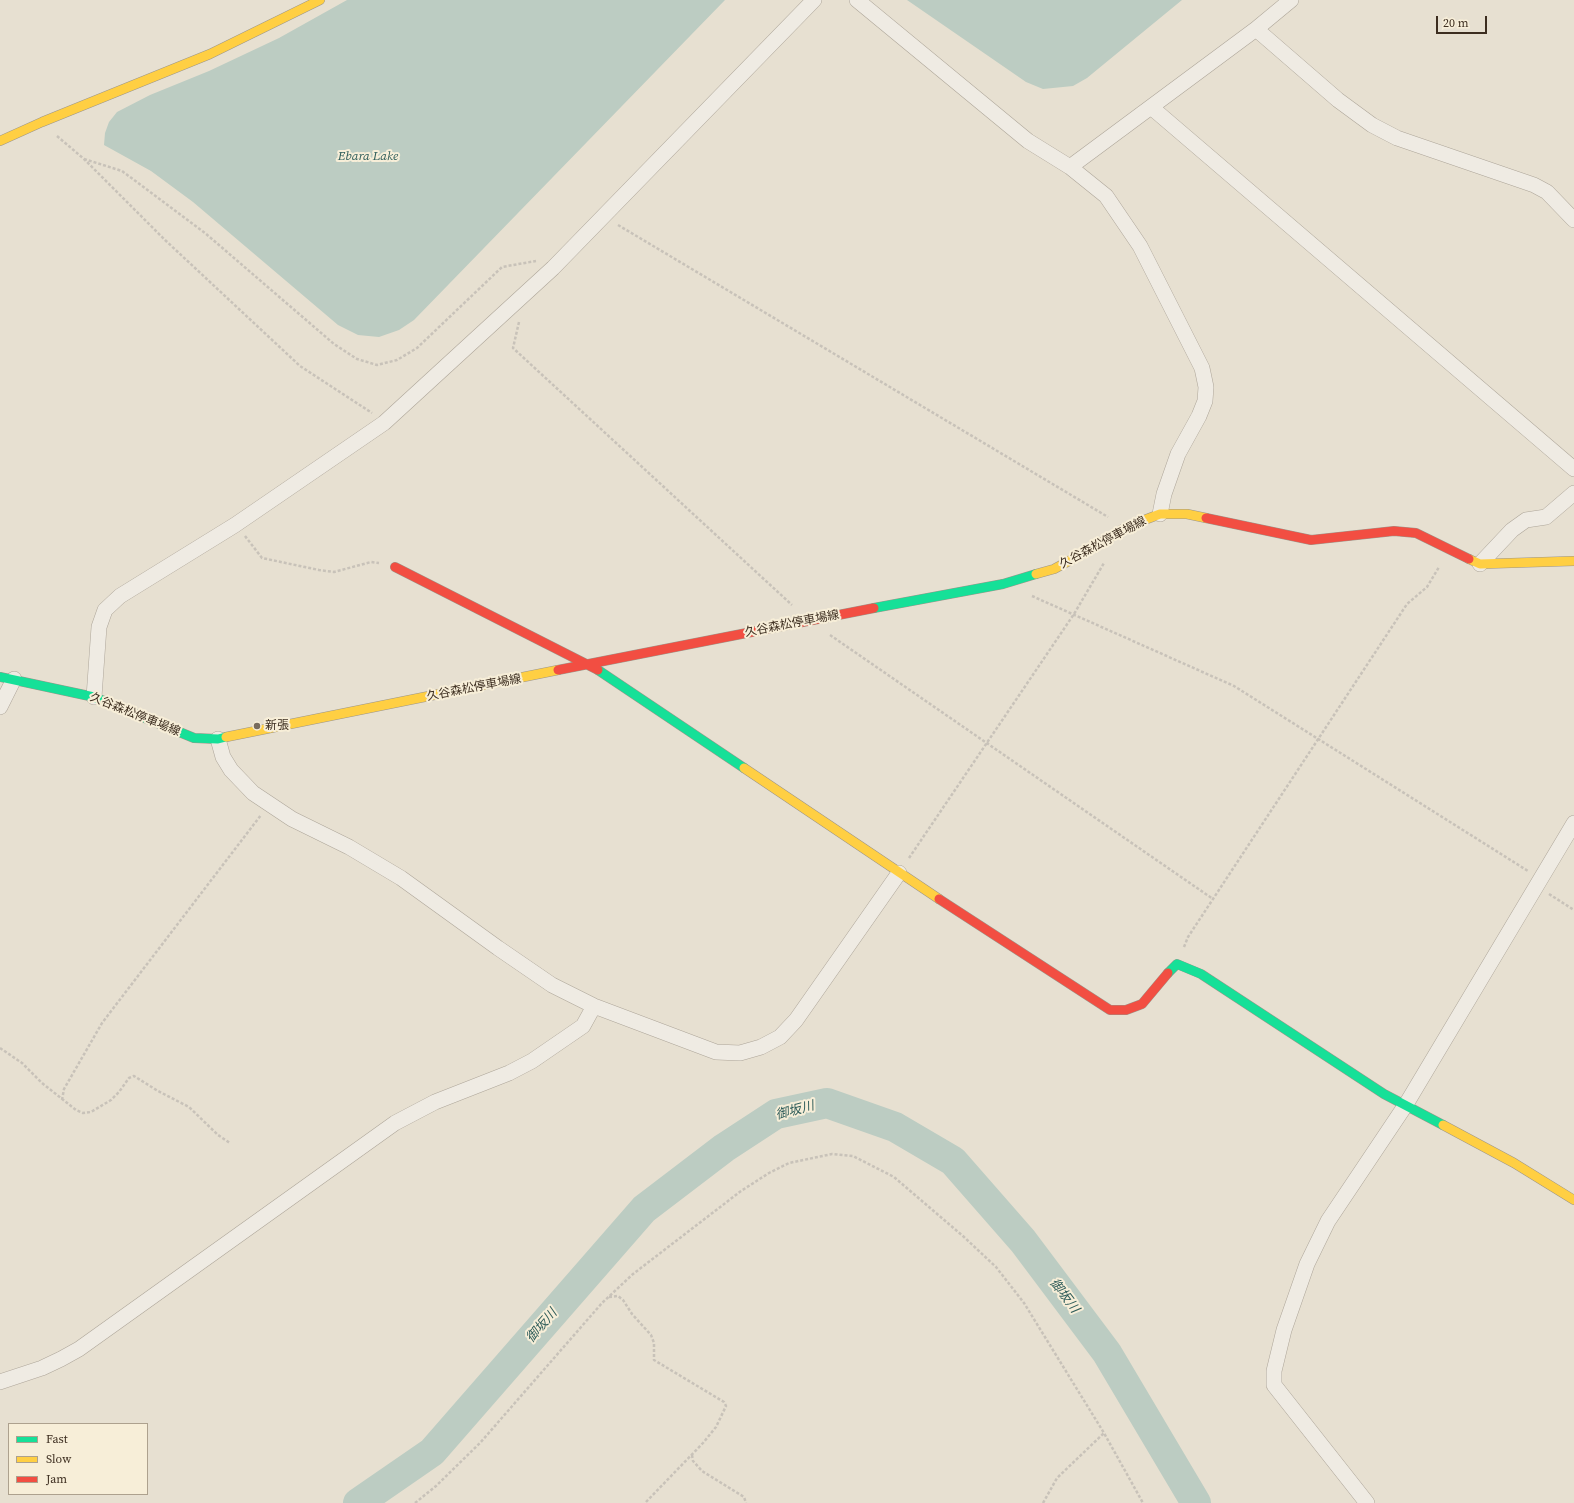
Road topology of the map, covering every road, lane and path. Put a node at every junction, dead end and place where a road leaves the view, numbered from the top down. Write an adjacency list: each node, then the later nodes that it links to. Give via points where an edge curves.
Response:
1 (320, 0): 5 (street)
2 (814, 0): 14 (street)
3 (856, 0): 11 (street, via 1028,141)
4 (1291, 0): 6 (street)
5 (308, 4): 8 (street, via 210,54)
6 (1256, 28): 7 (street); 12 (street, via 1338,100 1372,125 1398,138 1534,185 1547,192)
7 (1151, 107): 11 (street); 16 (street)
8 (42, 122): 9 (street); 10 (path)
9 (0, 141)
10 (84, 160): 14 (path, via 122,171 206,233 334,344 357,359 377,365 397,360 417,348 502,267 543,260); 15 (path, via 300,366 369,410)
11 (1070, 167): 18 (street, via 1106,196 1121,217 1140,246 1202,368 1206,387 1204,401 1199,416 1178,454)
12 (1574, 220)
13 (612, 225): 20 (path, via 620,225)
14 (553, 268): 15 (street)
15 (384, 423): 19 (street)
16 (1574, 469)
17 (1574, 493): 24 (street, via 1546,517 1526,520 1512,530)
18 (1160, 514): 20 (street, 久谷森松停車場線); 21 (street, 久谷森松停車場線, via 1188,514 1311,540 1394,531 1416,533)
19 (235, 525): 25 (path, via 262,558 334,572 371,562); 30 (street, via 120,596 105,610 99,627)
20 (1126, 527): 26 (street, 久谷森松停車場線, via 1054,569)
21 (1449, 551): 24 (street, 久谷森松停車場線); 33 (path, via 1427,587 1407,604)
22 (1106, 561): 27 (path)
23 (1574, 561): 24 (street, 久谷森松停車場線)
24 (1480, 564)
25 (395, 567): 28 (street)
26 (1003, 584): 27 (path); 28 (street, 久谷森松停車場線)
27 (1074, 614): 33 (path, via 1234,686); 36 (path)
28 (591, 664): 32 (street, 久谷森松停車場線); 36 (street)
29 (7, 678): 30 (street, 久谷森松停車場線); 31 (street)
30 (94, 697): 32 (street, 久谷森松停車場線, via 194,738)
31 (0, 707)
32 (218, 739): 34 (street, via 223,757 231,770 253,793)
33 (1318, 740): 37 (path); 39 (path, via 1188,937)
34 (270, 804): 40 (street, via 292,819 349,847 401,878 552,985); 42 (path, via 102,1023 64,1089)
35 (1574, 823): 37 (street)
36 (899, 873): 39 (street, via 1110,1010 1126,1010 1142,1004); 40 (street, via 796,1020 780,1037 761,1047 740,1054 716,1052)
37 (1538, 883): 38 (path); 43 (street)
38 (1574, 910)
39 (1177, 964): 43 (street, via 1201,974)
40 (594, 1006): 47 (street, via 583,1026 532,1061 509,1073 435,1102 394,1123 78,1349 42,1368)
41 (0, 1048): 42 (path, via 22,1063)
42 (62, 1100): 44 (path, via 83,1113 91,1112 111,1100 129,1078 134,1076 189,1107)
43 (1405, 1106): 45 (street, via 1514,1163); 55 (street, via 1328,1221 1307,1264 1284,1330 1274,1370 1274,1385 1282,1398)
44 (230, 1143)
45 (1574, 1200)
46 (609, 1297): 48 (path, via 665,1248 769,1172 789,1163 810,1158 832,1154 853,1156 894,1177 996,1267 1024,1303); 49 (path, via 618,1296 623,1300 651,1335 654,1343 654,1360 724,1402 726,1406 716,1427); 50 (path, via 480,1442)
47 (0, 1382)
48 (1104, 1433): 53 (path, via 1057,1478); 54 (path)
49 (692, 1455): 51 (path); 52 (path, via 693,1461 702,1471 744,1497)
50 (415, 1503)
51 (645, 1503)
52 (746, 1503)
53 (1043, 1503)
54 (1143, 1503)
55 (1367, 1503)

